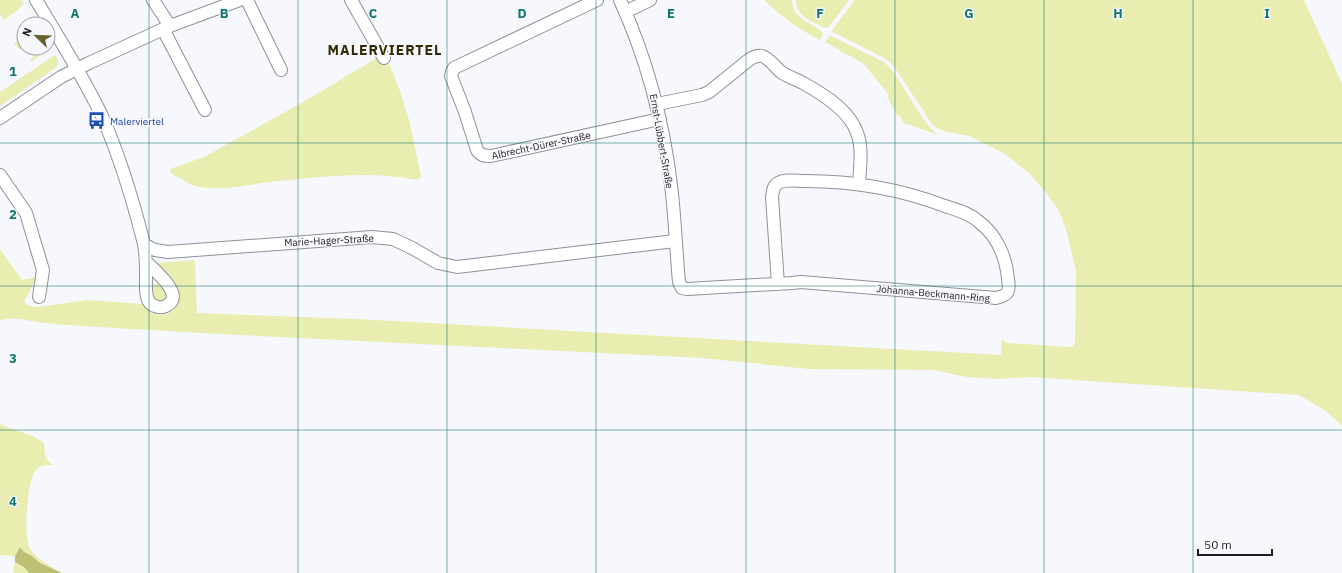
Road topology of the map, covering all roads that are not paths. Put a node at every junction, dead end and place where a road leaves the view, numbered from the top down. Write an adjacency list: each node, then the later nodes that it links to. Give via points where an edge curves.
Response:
1 (36, 0): 12 (street)
2 (153, 0): 10 (street)
3 (240, 0): 10 (street)
4 (247, 0): 13 (street)
5 (351, 0): 11 (street)
6 (597, 0): 17 (street, Albrecht-Dürer-Straße, via 454,68 451,76 477,150 480,154 491,156)
7 (620, 0): 9 (street, Ernst-Lübbert-Straße)
8 (650, 0): 9 (street)
9 (625, 12): 14 (street, Ernst-Lübbert-Straße, via 638,42)
10 (167, 27): 12 (street); 15 (street)
11 (384, 58)
12 (77, 69): 16 (street); 21 (street, via 113,144 128,183)
13 (281, 70)
14 (657, 104): 17 (street, Ernst-Lübbert-Straße); 19 (street, via 709,92 750,59 763,56 781,72 816,90 834,103 854,125 861,148)
15 (204, 110)
16 (0, 118)
17 (660, 119): 20 (street, Ernst-Lübbert-Straße, via 671,186)
18 (0, 175): 25 (street, via 26,213 43,270)
19 (859, 184): 23 (street, Johanna-Beckmann-Ring, via 785,181 773,188); 23 (street, Johanna-Beckmann-Ring, via 924,198 966,213 978,221 990,232 1002,250 1007,270 1008,293 996,298 801,282)
20 (675, 241): 21 (street, Marie-Hager-Straße, via 457,267 438,263 393,239 372,237 168,252); 24 (street, Ernst-Lübbert-Straße, via 679,282)
21 (145, 245): 22 (street)
22 (146, 262)
23 (778, 284): 24 (street, Johanna-Beckmann-Ring)
24 (682, 288)
25 (39, 297)

